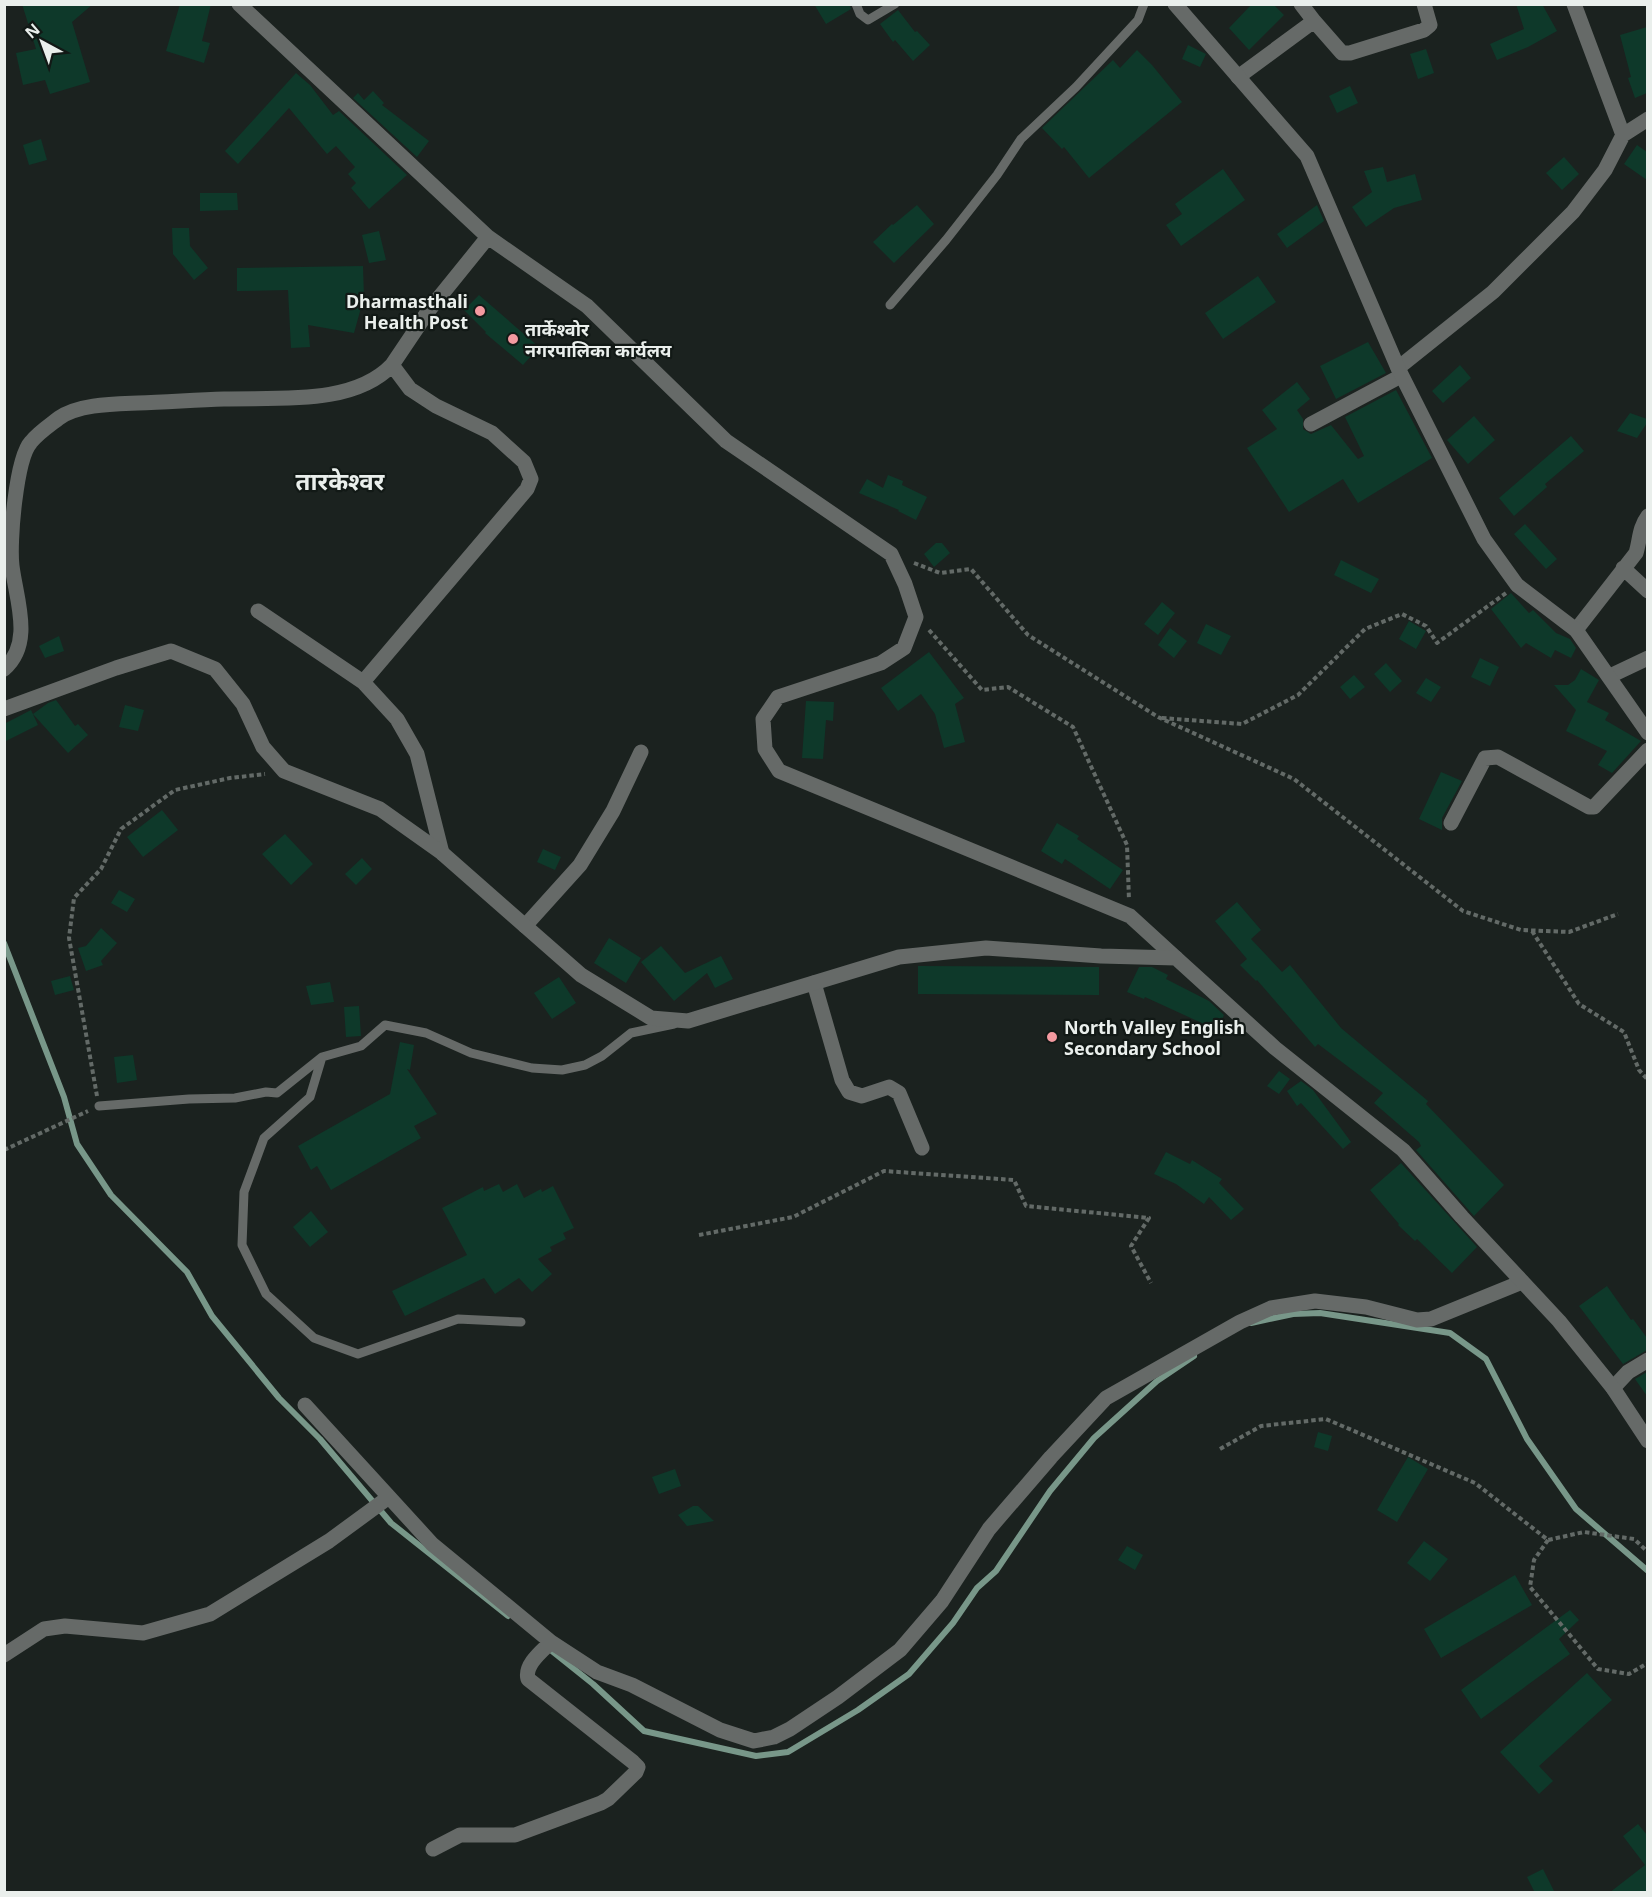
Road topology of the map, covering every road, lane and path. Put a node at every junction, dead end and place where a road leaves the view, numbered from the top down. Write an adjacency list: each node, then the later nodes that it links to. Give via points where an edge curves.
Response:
1 (239, 4): 13 (street)
2 (856, 4): 3 (lane, via 868,20)
3 (895, 4)
4 (1144, 4): 14 (lane, via 1138,20 1021,139 997,175)
5 (1175, 4): 10 (street)
6 (1301, 4): 9 (street)
7 (1424, 4): 9 (street, via 1430,25 1424,30 1350,53 1342,53)
8 (1574, 4): 12 (street)
9 (1314, 21): 10 (street)
10 (1238, 76): 16 (street, via 1307,156)
11 (1647, 119): 12 (street)
12 (1623, 135): 16 (street, via 1605,170 1573,212 1492,292)
13 (488, 237): 15 (street, via 429,310); 19 (street, via 587,306 726,441)
14 (890, 305)
15 (393, 365): 27 (street, via 381,377 354,390 301,398 98,405 61,417 29,443 18,476 12,564 21,636 13,662); 29 (street, via 410,389 492,433 524,462 531,479 527,489)
16 (1400, 372): 17 (street); 21 (street, via 1484,539)
17 (1311, 424)
18 (1647, 516): 20 (street, via 1636,553)
19 (891, 554): 24 (street); 31 (path, via 940,573 971,569 1028,635)
20 (1623, 568): 22 (street); 25 (street)
21 (1517, 585): 25 (street); 31 (path, via 1437,643 1426,626 1402,614 1365,629 1298,696 1242,724)
22 (1647, 591)
23 (258, 611): 29 (street)
24 (916, 616): 39 (path, via 982,690 1008,687 1073,727 1127,845); 39 (street, via 904,648 881,663 778,697 763,719 765,749 779,771)
25 (1576, 630): 28 (street)
26 (1647, 658): 28 (street)
27 (4, 669)
28 (1610, 676): 32 (street)
29 (363, 682): 37 (street, via 397,718 417,754)
30 (4, 709): 35 (street, via 171,651 215,669 243,704 263,747)
31 (1158, 717): 41 (path, via 1294,779 1464,911)
32 (1647, 733)
33 (1647, 750): 36 (street, via 1594,807 1498,757 1485,758)
34 (641, 752): 40 (street, via 613,812 580,865)
35 (284, 771): 37 (street, via 380,809); 47 (path, via 175,790 121,829 101,869 74,898 69,938)
36 (1451, 823)
37 (442, 853): 40 (street)
38 (1618, 914): 41 (path, via 1569,932)
39 (1130, 916): 42 (street)
40 (525, 926): 44 (street, via 580,975 651,1018)
41 (1532, 931): 46 (path, via 1579,1004 1624,1032)
42 (1176, 958): 43 (street, via 986,948 899,957); 51 (street, via 1275,1048 1403,1150)
43 (814, 983): 44 (street); 48 (street, via 849,1092 862,1096 889,1087 898,1093)
44 (688, 1021): 45 (lane, via 631,1033 602,1056 562,1070 532,1068 482,1056 426,1033 385,1024 362,1046)
45 (322, 1057): 47 (lane, via 277,1093); 53 (lane, via 310,1097 264,1138 244,1192 242,1245 266,1294 314,1338 358,1354 458,1319)
46 (1647, 1080)
47 (99, 1106): 49 (path)
48 (922, 1148)
49 (4, 1150)
50 (699, 1236): 52 (path, via 793,1217 884,1171 1014,1180 1026,1206 1149,1218 1131,1246)
51 (1522, 1282): 55 (street); 62 (street, via 1431,1319 1417,1320 1366,1307 1315,1301 1271,1308 1106,1398 988,1529 942,1601 900,1650 818,1712 774,1737 754,1741 720,1730 632,1685 597,1672)
52 (1151, 1283)
53 (521, 1322)
54 (1647, 1360): 55 (street)
55 (1613, 1388): 57 (street)
56 (305, 1405): 59 (street)
57 (1647, 1441)
58 (1220, 1449): 60 (path, via 1261,1426 1326,1419 1475,1483)
59 (389, 1497): 62 (street, via 432,1544); 63 (street, via 329,1541 210,1614 143,1633 65,1626 44,1629)
60 (1548, 1540): 61 (path, via 1584,1532 1634,1539); 64 (path, via 1534,1560 1530,1587 1598,1669 1629,1674)
61 (1647, 1552)
62 (551, 1642): 65 (street, via 528,1667 528,1678 633,1762 638,1767 636,1772 608,1799 590,1807 515,1835 460,1835)
63 (4, 1655)
64 (1647, 1663)
65 (433, 1849)

